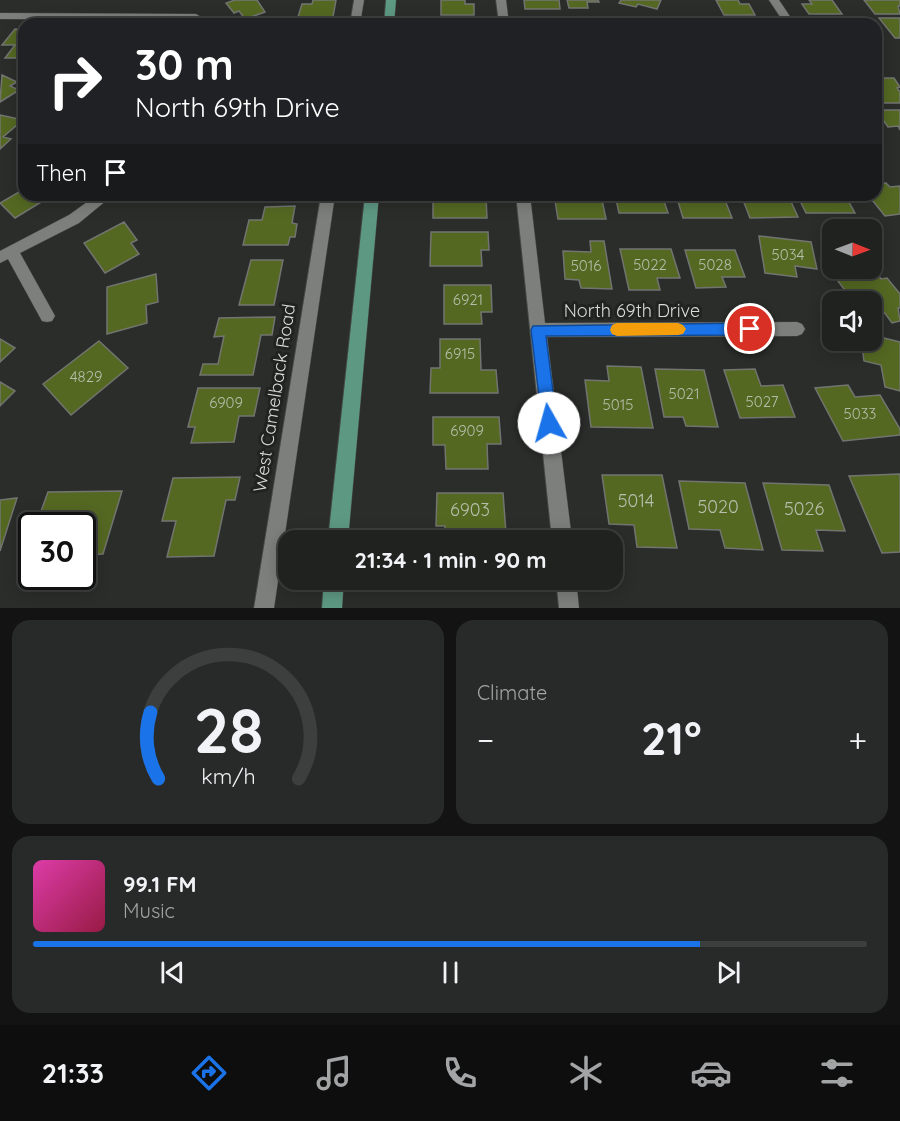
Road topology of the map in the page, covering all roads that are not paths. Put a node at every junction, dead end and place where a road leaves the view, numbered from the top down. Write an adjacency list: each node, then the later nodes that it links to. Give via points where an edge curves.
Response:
1 (359, 0): 7 (street)
2 (391, 0): 8 (main road)
3 (501, 0): 9 (street)
4 (774, 0): 10 (street)
5 (0, 16): 6 (street)
6 (78, 18)
7 (356, 18)
8 (390, 18)
9 (503, 18)
10 (786, 18)
11 (100, 201): 15 (street, via 74,219)
12 (327, 201): 23 (street, West Camelback Road)
13 (371, 201): 19 (main road)
14 (524, 201): 18 (street)
15 (6, 254): 16 (street)
16 (47, 316)
17 (797, 329): 18 (street, North 69th Drive)
18 (538, 330): 20 (street)
19 (339, 530)
20 (561, 530)
21 (333, 590): 24 (main road)
22 (567, 590): 25 (street)
23 (264, 608)
24 (332, 608)
25 (569, 608)

